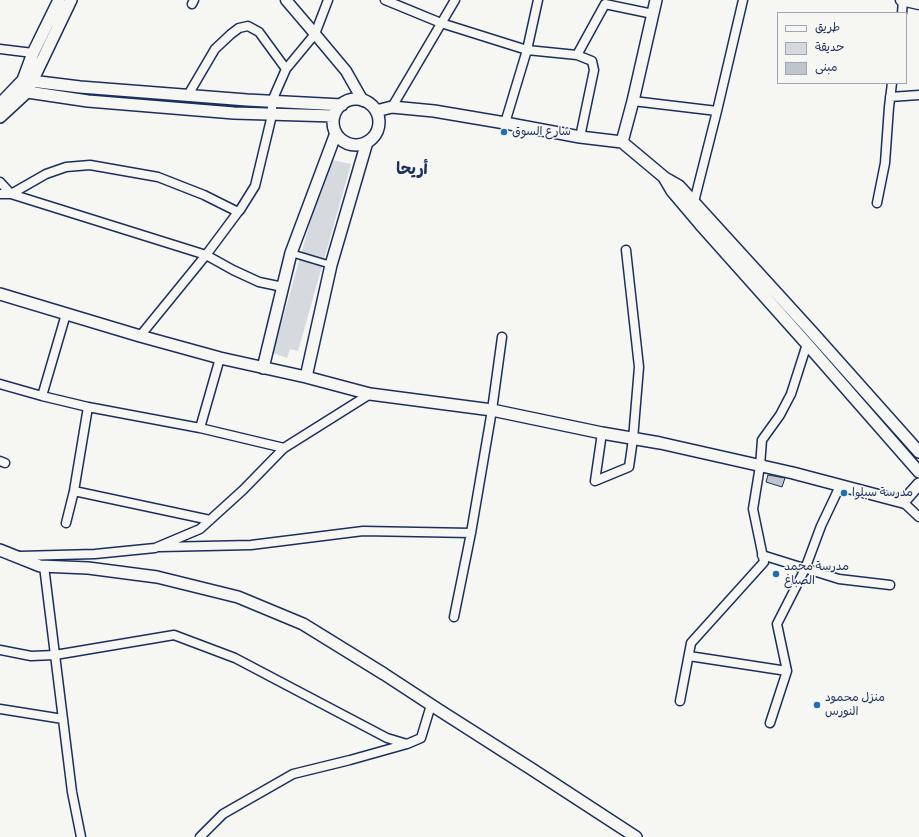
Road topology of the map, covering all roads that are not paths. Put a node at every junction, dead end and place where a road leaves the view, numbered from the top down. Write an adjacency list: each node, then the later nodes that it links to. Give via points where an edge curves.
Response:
1 (59, 0): 18 (main road)
2 (71, 0): 21 (main road)
3 (286, 0): 15 (street)
4 (328, 0): 15 (street)
5 (385, 0): 14 (street)
6 (455, 0): 14 (street)
7 (538, 0): 17 (street)
8 (656, 0): 13 (main road)
9 (743, 0): 35 (street)
10 (902, 0): 11 (street); 12 (street)
11 (919, 4)
12 (902, 12)
13 (653, 14): 19 (street, via 605,4); 30 (main road)
14 (441, 23): 17 (street); 33 (street)
15 (315, 34): 20 (street); 29 (street, via 346,71)
16 (0, 49): 18 (street)
17 (527, 50): 19 (street); 39 (street)
18 (33, 53): 21 (main road)
19 (577, 55): 41 (street, via 592,61 594,70)
20 (286, 69): 25 (street, via 259,32 248,26 239,28 215,49); 28 (street)
21 (27, 81): 23 (main road); 24 (main road); 25 (main road)
22 (892, 84): 27 (street)
23 (14, 90): 24 (main road); 31 (main road)
24 (27, 92): 36 (main road, via 88,101); 38 (main road)
25 (188, 95): 28 (main road)
26 (919, 95): 27 (street)
27 (890, 97): 49 (street, via 885,164)
28 (272, 101): 32 (main road); 36 (street)
29 (363, 101): 32 (main road, via 350,100); 34 (main road)
30 (633, 101): 35 (street); 43 (main road)
31 (0, 104)
32 (342, 105): 37 (main road)
33 (392, 107): 34 (main road); 39 (main road)
34 (376, 111): 42 (main road, via 379,118 377,132)
35 (717, 111): 48 (street)
36 (272, 115): 37 (main road); 50 (street, via 255,186)
37 (334, 116): 40 (main road)
38 (0, 117)
39 (505, 123): 41 (main road)
40 (336, 133): 42 (main road, via 341,139 353,145); 52 (main road)
41 (580, 137): 43 (main road)
42 (367, 142): 54 (main road)
43 (622, 142): 44 (main road)
44 (665, 178): 48 (main road, via 679,186); 60 (main road, via 672,191 700,224)
45 (0, 182): 47 (street)
46 (0, 194): 47 (street)
47 (10, 194): 50 (street, via 46,174 66,167 90,165 158,176); 53 (street)
48 (694, 202): 73 (main road)
49 (878, 203)
50 (238, 212): 53 (street)
51 (626, 250): 71 (street, via 639,367)
52 (291, 253): 54 (street); 55 (main road)
53 (206, 255): 55 (street, via 259,282); 58 (street)
54 (331, 265): 63 (main road)
55 (283, 287): 62 (main road)
56 (0, 294): 57 (main road)
57 (66, 314): 58 (main road); 66 (street)
58 (140, 336): 61 (main road)
59 (502, 337): 68 (street)
60 (807, 344): 74 (street, via 791,394 762,440); 75 (main road)
61 (220, 358): 62 (main road); 69 (street)
62 (263, 368): 63 (main road)
63 (306, 377): 65 (main road)
64 (0, 384): 66 (street)
65 (370, 394): 68 (main road); 72 (street)
66 (42, 396): 67 (street)
67 (88, 407): 69 (street); 78 (street)
68 (492, 410): 70 (main road); 83 (street)
69 (200, 428): 72 (street)
70 (602, 433): 71 (main road); 71 (street, via 595,481 629,467)
71 (633, 438): 74 (main road)
72 (284, 448): 81 (street)
73 (918, 449)
74 (760, 466): 77 (main road); 86 (street, via 753,509)
75 (919, 472)
76 (919, 484): 79 (main road)
77 (840, 486): 79 (main road); 89 (street)
78 (74, 491): 81 (street); 82 (street)
79 (903, 502): 80 (street)
80 (919, 517)
81 (210, 520): 84 (street, via 200,529)
82 (66, 523)
83 (471, 533): 84 (street, via 363,531 251,545); 91 (street)
84 (155, 548): 87 (street, via 95,554)
85 (0, 550): 87 (main road)
86 (762, 555): 89 (street); 94 (street, via 764,562 691,643)
87 (15, 556): 88 (main road)
88 (44, 566): 93 (street); 97 (main road, via 157,576 238,597 303,624)
89 (805, 569): 90 (street, via 839,579); 95 (street, via 777,624)
90 (890, 585)
91 (454, 617)
92 (0, 650): 93 (street, via 31,656)
93 (55, 655): 99 (street); 101 (street, via 174,635 235,658 387,738)
94 (689, 656): 95 (street); 96 (street)
95 (787, 671): 100 (street)
96 (680, 701)
97 (431, 705): 101 (street, via 421,738); 104 (main road)
98 (0, 709): 99 (street)
99 (63, 719): 102 (street)
100 (770, 723)
101 (407, 744): 103 (street, via 293,774 223,814)
102 (80, 837)
103 (200, 837)
104 (636, 837)

